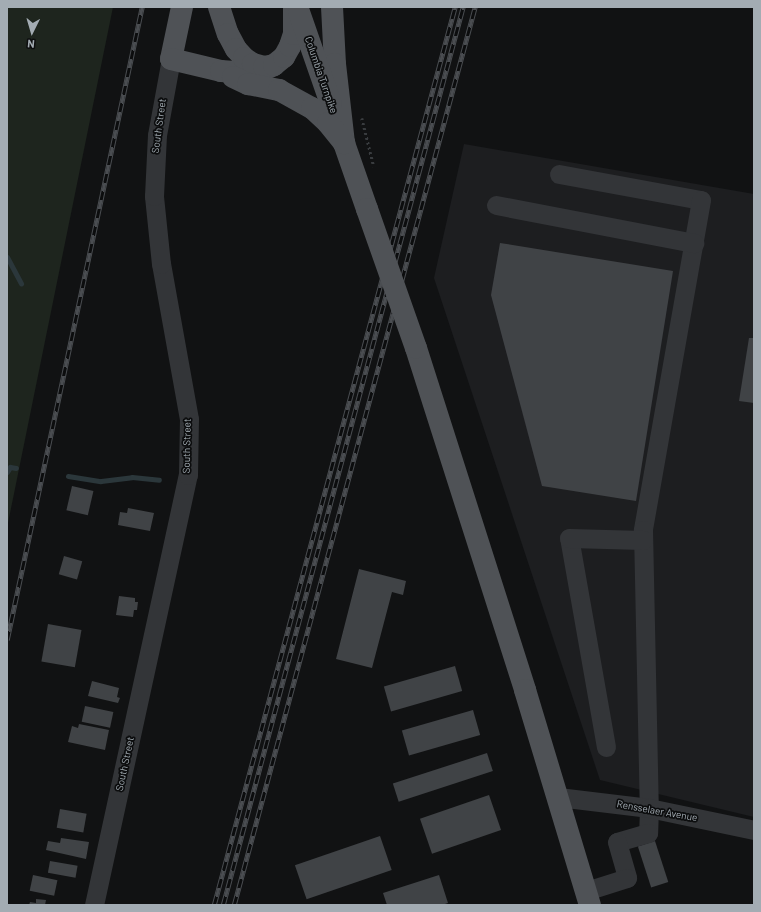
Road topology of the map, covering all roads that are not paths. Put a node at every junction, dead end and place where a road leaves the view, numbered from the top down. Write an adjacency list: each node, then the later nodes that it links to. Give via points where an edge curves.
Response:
1 (182, 7): 6 (main road, South Street)
2 (219, 7): 7 (main road, via 228,34 244,58 258,66)
3 (294, 7): 7 (main road, via 294,34 290,46 284,57)
4 (298, 7): 9 (main road, Columbia Turnpike)
5 (332, 7): 9 (main road, via 335,64)
6 (171, 59): 8 (main road); 19 (street, South Street, via 157,135 154,196 161,264 189,419 188,475)
7 (274, 65): 8 (main road, via 248,72)
8 (222, 71): 9 (main road, via 248,84 279,90 312,108)
9 (344, 143): 15 (main road, bridge, via 416,348)
10 (559, 174): 12 (street, via 701,200)
11 (496, 205): 12 (street)
12 (694, 243): 13 (street)
13 (643, 540): 14 (street, via 569,538); 16 (street)
14 (606, 747)
15 (558, 797): 16 (street, Rensselaer Avenue); 18 (main road)
16 (649, 808): 17 (street, Rensselaer Avenue); 18 (street, via 648,833 617,842 627,878)
17 (754, 830)
18 (588, 898)
19 (94, 905)

